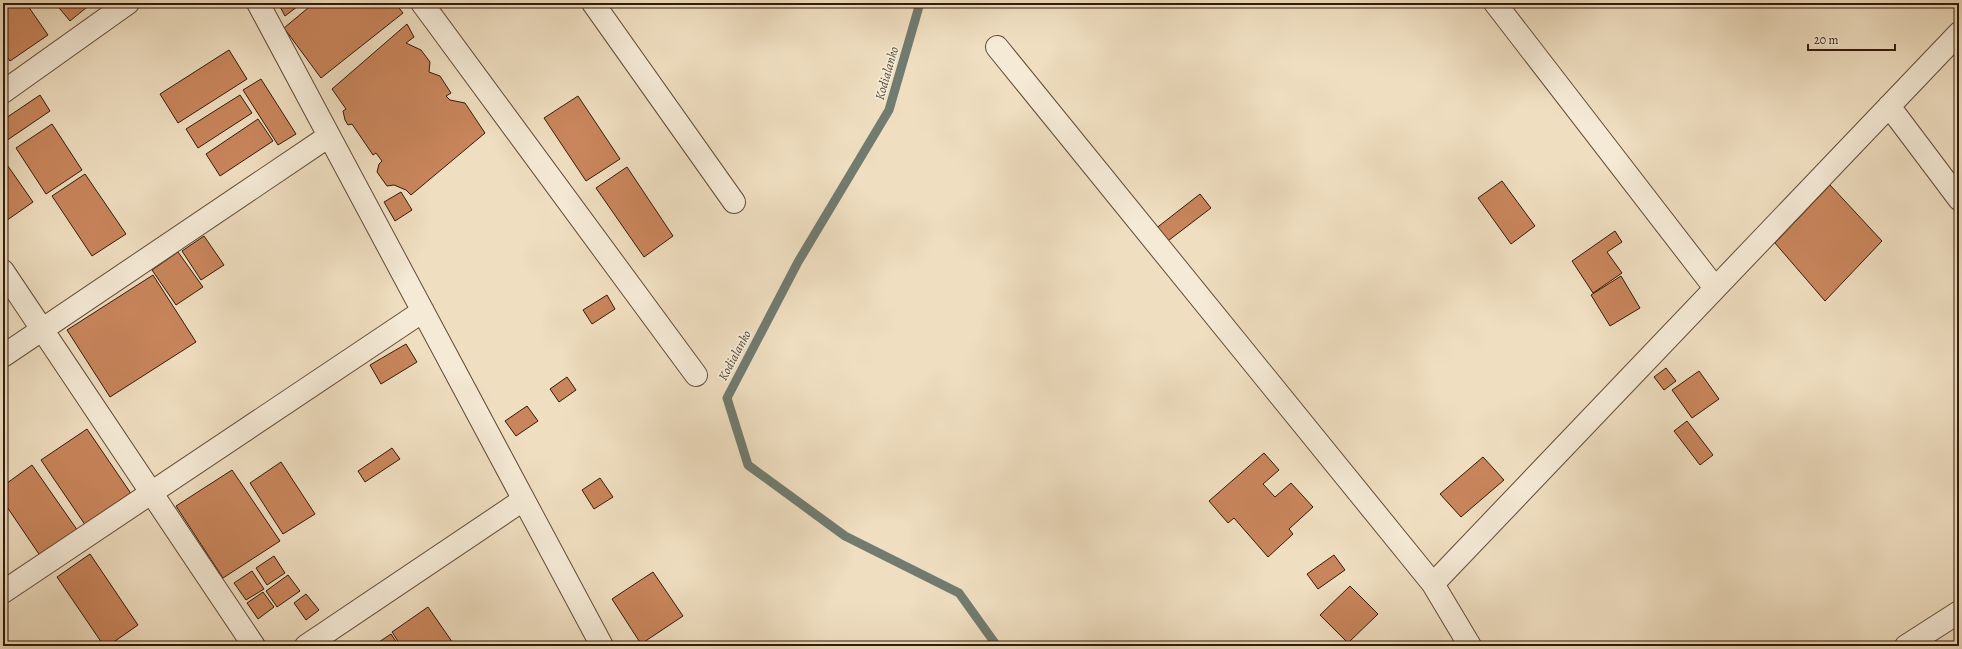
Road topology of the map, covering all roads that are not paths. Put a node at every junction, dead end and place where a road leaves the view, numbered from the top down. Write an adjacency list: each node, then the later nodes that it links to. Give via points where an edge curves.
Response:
1 (128, 3): 8 (street)
2 (258, 3): 10 (street)
3 (422, 3): 18 (street)
4 (593, 3): 12 (street)
5 (1495, 3): 14 (street)
6 (1959, 33): 9 (street)
7 (997, 47): 21 (street)
8 (3, 92)
9 (1889, 106): 11 (street); 14 (street)
10 (329, 136): 15 (street); 16 (street)
11 (1959, 199)
12 (734, 202)
13 (3, 271): 16 (street)
14 (1715, 288): 21 (street)
15 (423, 311): 19 (street); 20 (street)
16 (43, 330): 17 (street); 19 (street)
17 (3, 356)
18 (696, 375)
19 (152, 493): 22 (street); 24 (street)
20 (523, 500): 25 (street); 26 (street)
21 (1433, 584): 27 (street)
22 (3, 592)
23 (1959, 612): 28 (street)
24 (254, 646)
25 (306, 646)
26 (602, 646)
27 (1470, 646)
28 (1906, 646)

